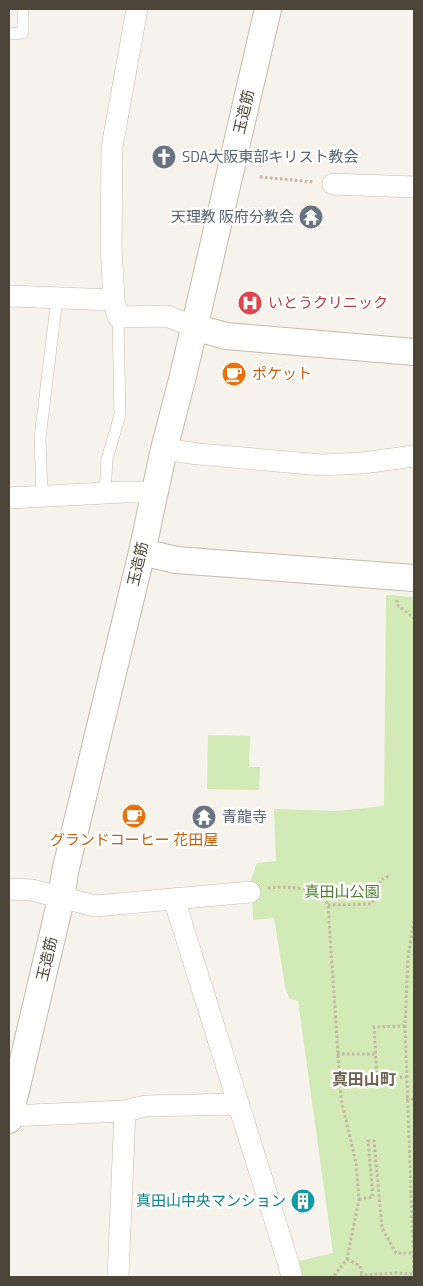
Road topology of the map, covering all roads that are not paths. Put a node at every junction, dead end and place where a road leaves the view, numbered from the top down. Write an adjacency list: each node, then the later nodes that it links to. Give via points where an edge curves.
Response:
1 (23, 9): 4 (lane, via 23,33)
2 (136, 9): 9 (street, via 112,147 111,246)
3 (268, 9): 10 (street, 玉造筋)
4 (9, 34)
5 (333, 184): 6 (street)
6 (414, 187)
7 (9, 296): 8 (street)
8 (57, 298): 9 (street); 16 (lane, via 40,438)
9 (116, 308): 10 (street, via 167,316); 14 (lane, via 120,415 107,459)
10 (194, 327): 11 (street, via 226,336); 12 (street, 玉造筋)
11 (414, 352)
12 (164, 449): 13 (street, via 322,465); 15 (street, 玉造筋)
13 (414, 456)
14 (106, 492): 15 (street); 16 (street)
15 (154, 492): 18 (street, 玉造筋)
16 (42, 496): 17 (street)
17 (9, 498)
18 (142, 552): 19 (street, via 176,560); 22 (street, 玉造筋)
19 (405, 585)
20 (9, 889): 22 (street, via 32,890)
21 (250, 892): 23 (street)
22 (61, 899): 23 (street, via 95,906); 26 (street, 玉造筋)
23 (174, 899): 24 (street)
24 (239, 1104): 25 (street, via 146,1106); 28 (street)
25 (124, 1111): 26 (street); 27 (street)
26 (9, 1117)
27 (118, 1277)
28 (292, 1277)

